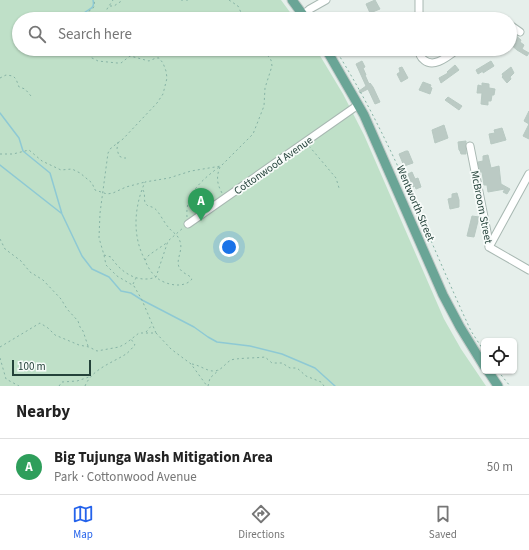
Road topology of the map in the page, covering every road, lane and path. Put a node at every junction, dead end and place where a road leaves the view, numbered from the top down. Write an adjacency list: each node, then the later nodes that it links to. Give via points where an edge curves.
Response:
1 (94, 0): 11 (path, via 94,8)
2 (113, 0): 10 (path)
3 (123, 0): 10 (path)
4 (181, 0): 5 (path)
5 (190, 0)
6 (229, 0): 13 (path, via 238,6)
7 (292, 0): 14 (main road)
8 (326, 0): 15 (street)
9 (419, 0): 16 (street)
10 (109, 6): 12 (path)
11 (88, 12)
12 (107, 12)
13 (241, 12)
14 (301, 12)
15 (308, 12)
16 (419, 12)
17 (517, 30): 18 (street)
18 (520, 32)
19 (90, 56): 20 (path, via 98,61 121,63)
20 (130, 56)
21 (130, 56): 30 (path, via 149,61 159,58 167,78 160,99)
22 (268, 56): 35 (path, via 272,66 265,88 264,106 253,134)
23 (330, 56): 29 (main road, Wentworth Street)
24 (339, 56): 57 (path, via 364,96 471,331)
25 (420, 56): 26 (street, via 430,63 438,62)
26 (447, 56)
27 (0, 78): 28 (path, via 6,75 13,76 19,87)
28 (31, 96)
29 (358, 105): 31 (street, Cottonwood Avenue); 61 (main road, Wentworth Street, via 397,186 443,295)
30 (118, 142): 34 (path, via 119,156); 40 (path, via 108,153)
31 (306, 142): 38 (path, via 336,178); 41 (street, Cottonwood Avenue)
32 (470, 146): 46 (street, McBroom Street)
33 (0, 154): 40 (path, via 29,150 42,161 61,170 72,169 80,173 92,183 95,190)
34 (126, 158)
35 (221, 166): 37 (path); 41 (path, via 217,179); 42 (path, via 204,178 192,192 187,213)
36 (529, 174): 46 (street)
37 (145, 182): 39 (path); 40 (path, via 113,193)
38 (339, 188)
39 (142, 189): 43 (path, via 147,206 155,209 170,230); 48 (path, via 135,222 139,247)
40 (103, 192): 47 (path, via 99,238)
41 (225, 198): 42 (street, Cottonwood Avenue)
42 (188, 224): 43 (path)
43 (176, 234): 45 (path); 50 (path, via 182,246 178,264 192,279 184,284 172,285)
44 (0, 239): 59 (path, via 5,249 21,261 30,272 43,280 61,299 78,320)
45 (168, 241): 48 (path); 50 (path)
46 (489, 247): 49 (street, McBroom Street)
47 (104, 255): 51 (path, via 111,257 117,267); 52 (path, via 106,265 117,276)
48 (145, 260): 50 (path)
49 (529, 270)
50 (156, 277): 51 (path, via 149,280)
51 (136, 278): 52 (path)
52 (133, 285): 53 (path)
53 (152, 325): 54 (path); 55 (path)
54 (145, 333): 55 (path); 56 (path, via 139,333)
55 (156, 333): 62 (path, via 171,349)
56 (131, 339): 59 (path, via 110,350 97,351); 66 (path, via 135,345 126,354)
57 (481, 346)
58 (0, 347): 59 (path, via 40,323 55,335)
59 (89, 347)
60 (0, 358): 67 (path, via 6,379)
61 (481, 361)
62 (191, 364): 63 (path, via 212,371); 70 (path)
63 (220, 369): 70 (path, via 210,378); 71 (path, via 235,359 265,357 272,363 297,368)
64 (490, 374): 72 (main road)
65 (500, 374): 73 (path)
66 (90, 377): 68 (path, via 62,382); 69 (path)
67 (19, 386)
68 (59, 386)
69 (85, 386)
70 (208, 386)
71 (324, 386)
72 (498, 386)
73 (510, 386)

